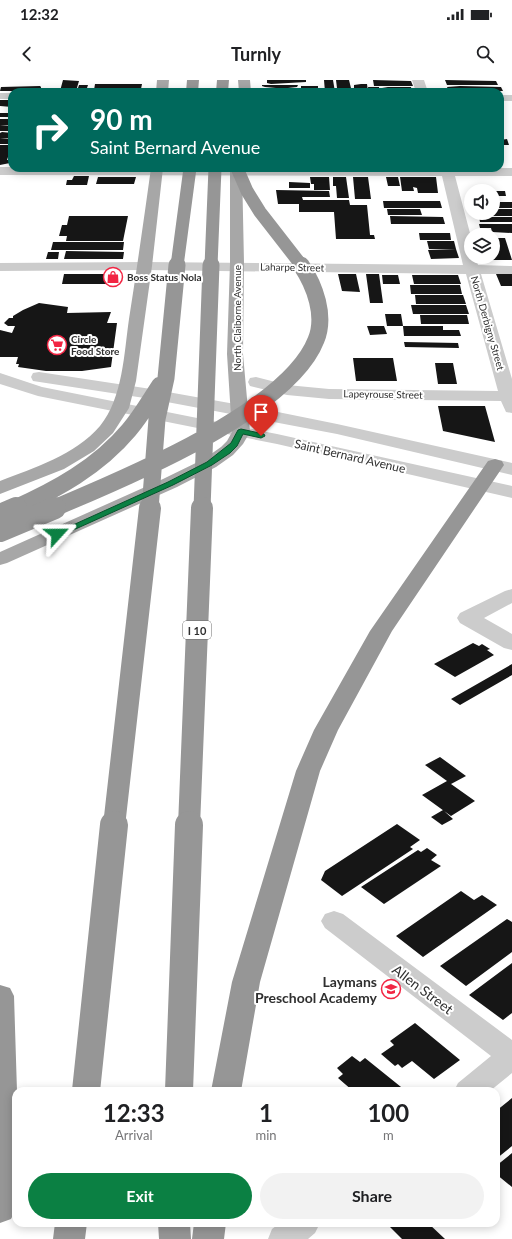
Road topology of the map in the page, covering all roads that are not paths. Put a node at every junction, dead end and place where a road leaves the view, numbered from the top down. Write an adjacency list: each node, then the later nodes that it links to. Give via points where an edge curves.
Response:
1 (157, 172): 7 (main road)
2 (189, 172): 15 (highway, bridge)
3 (231, 172): 9 (main road, North Claiborne Avenue)
4 (231, 172): 36 (highway, I 10, bridge)
5 (233, 172): 28 (highway, bridge, via 300,264 312,285 317,301 319,324 316,340 307,356 292,376 266,398 198,442 135,474)
6 (448, 172): 10 (street, North Derbigny Street)
7 (145, 266): 8 (street, Laharpe Street); 9 (street, Laharpe Street); 17 (main road)
8 (0, 267)
9 (237, 267): 10 (street, Laharpe Street); 12 (main road, North Claiborne Avenue)
10 (472, 270): 11 (street, Laharpe Street); 18 (street, North Derbigny Street)
11 (512, 270)
12 (235, 354): 16 (street); 20 (main road, North Claiborne Avenue)
13 (0, 372): 17 (street, Saint Bernard Avenue)
14 (0, 378): 19 (street, Saint Bernard Avenue, via 38,391)
15 (166, 378): 27 (highway, bridge, via 129,430 87,470); 35 (highway, bridge, via 157,419 151,500)
16 (256, 382): 18 (street, Lapeyrouse Street, via 287,390 329,394); 21 (street, via 301,411)
17 (126, 390): 19 (main road); 20 (street, Saint Bernard Avenue)
18 (511, 400)
19 (120, 408): 22 (street, Saint Bernard Avenue); 25 (main road, via 107,429 88,447 57,465)
20 (240, 411): 21 (street, Saint Bernard Avenue); 22 (main road, North Claiborne Avenue)
21 (337, 429): 23 (street, Saint Bernard Avenue)
22 (241, 432): 24 (street, Saint Bernard Avenue); 29 (main road, via 227,451 210,463)
23 (503, 467): 24 (highway)
24 (481, 485): 26 (street, Saint Bernard Avenue); 37 (highway, via 381,631 326,730 308,771 246,982)
25 (0, 488)
26 (512, 492)
27 (0, 515)
28 (0, 531)
29 (0, 559)
30 (512, 595): 31 (street, via 468,618)
31 (512, 643)
32 (334, 921): 34 (street, Allen Street)
33 (0, 996): 39 (highway)
34 (512, 1056): 38 (street)
35 (86, 1087)
36 (179, 1087)
37 (227, 1087)
38 (473, 1087)
39 (0, 1209)
40 (70, 1227): 44 (highway)
41 (174, 1227): 45 (highway)
42 (210, 1227): 46 (highway)
43 (299, 1227): 47 (street)
44 (69, 1239)
45 (174, 1239)
46 (208, 1239)
47 (284, 1239)

